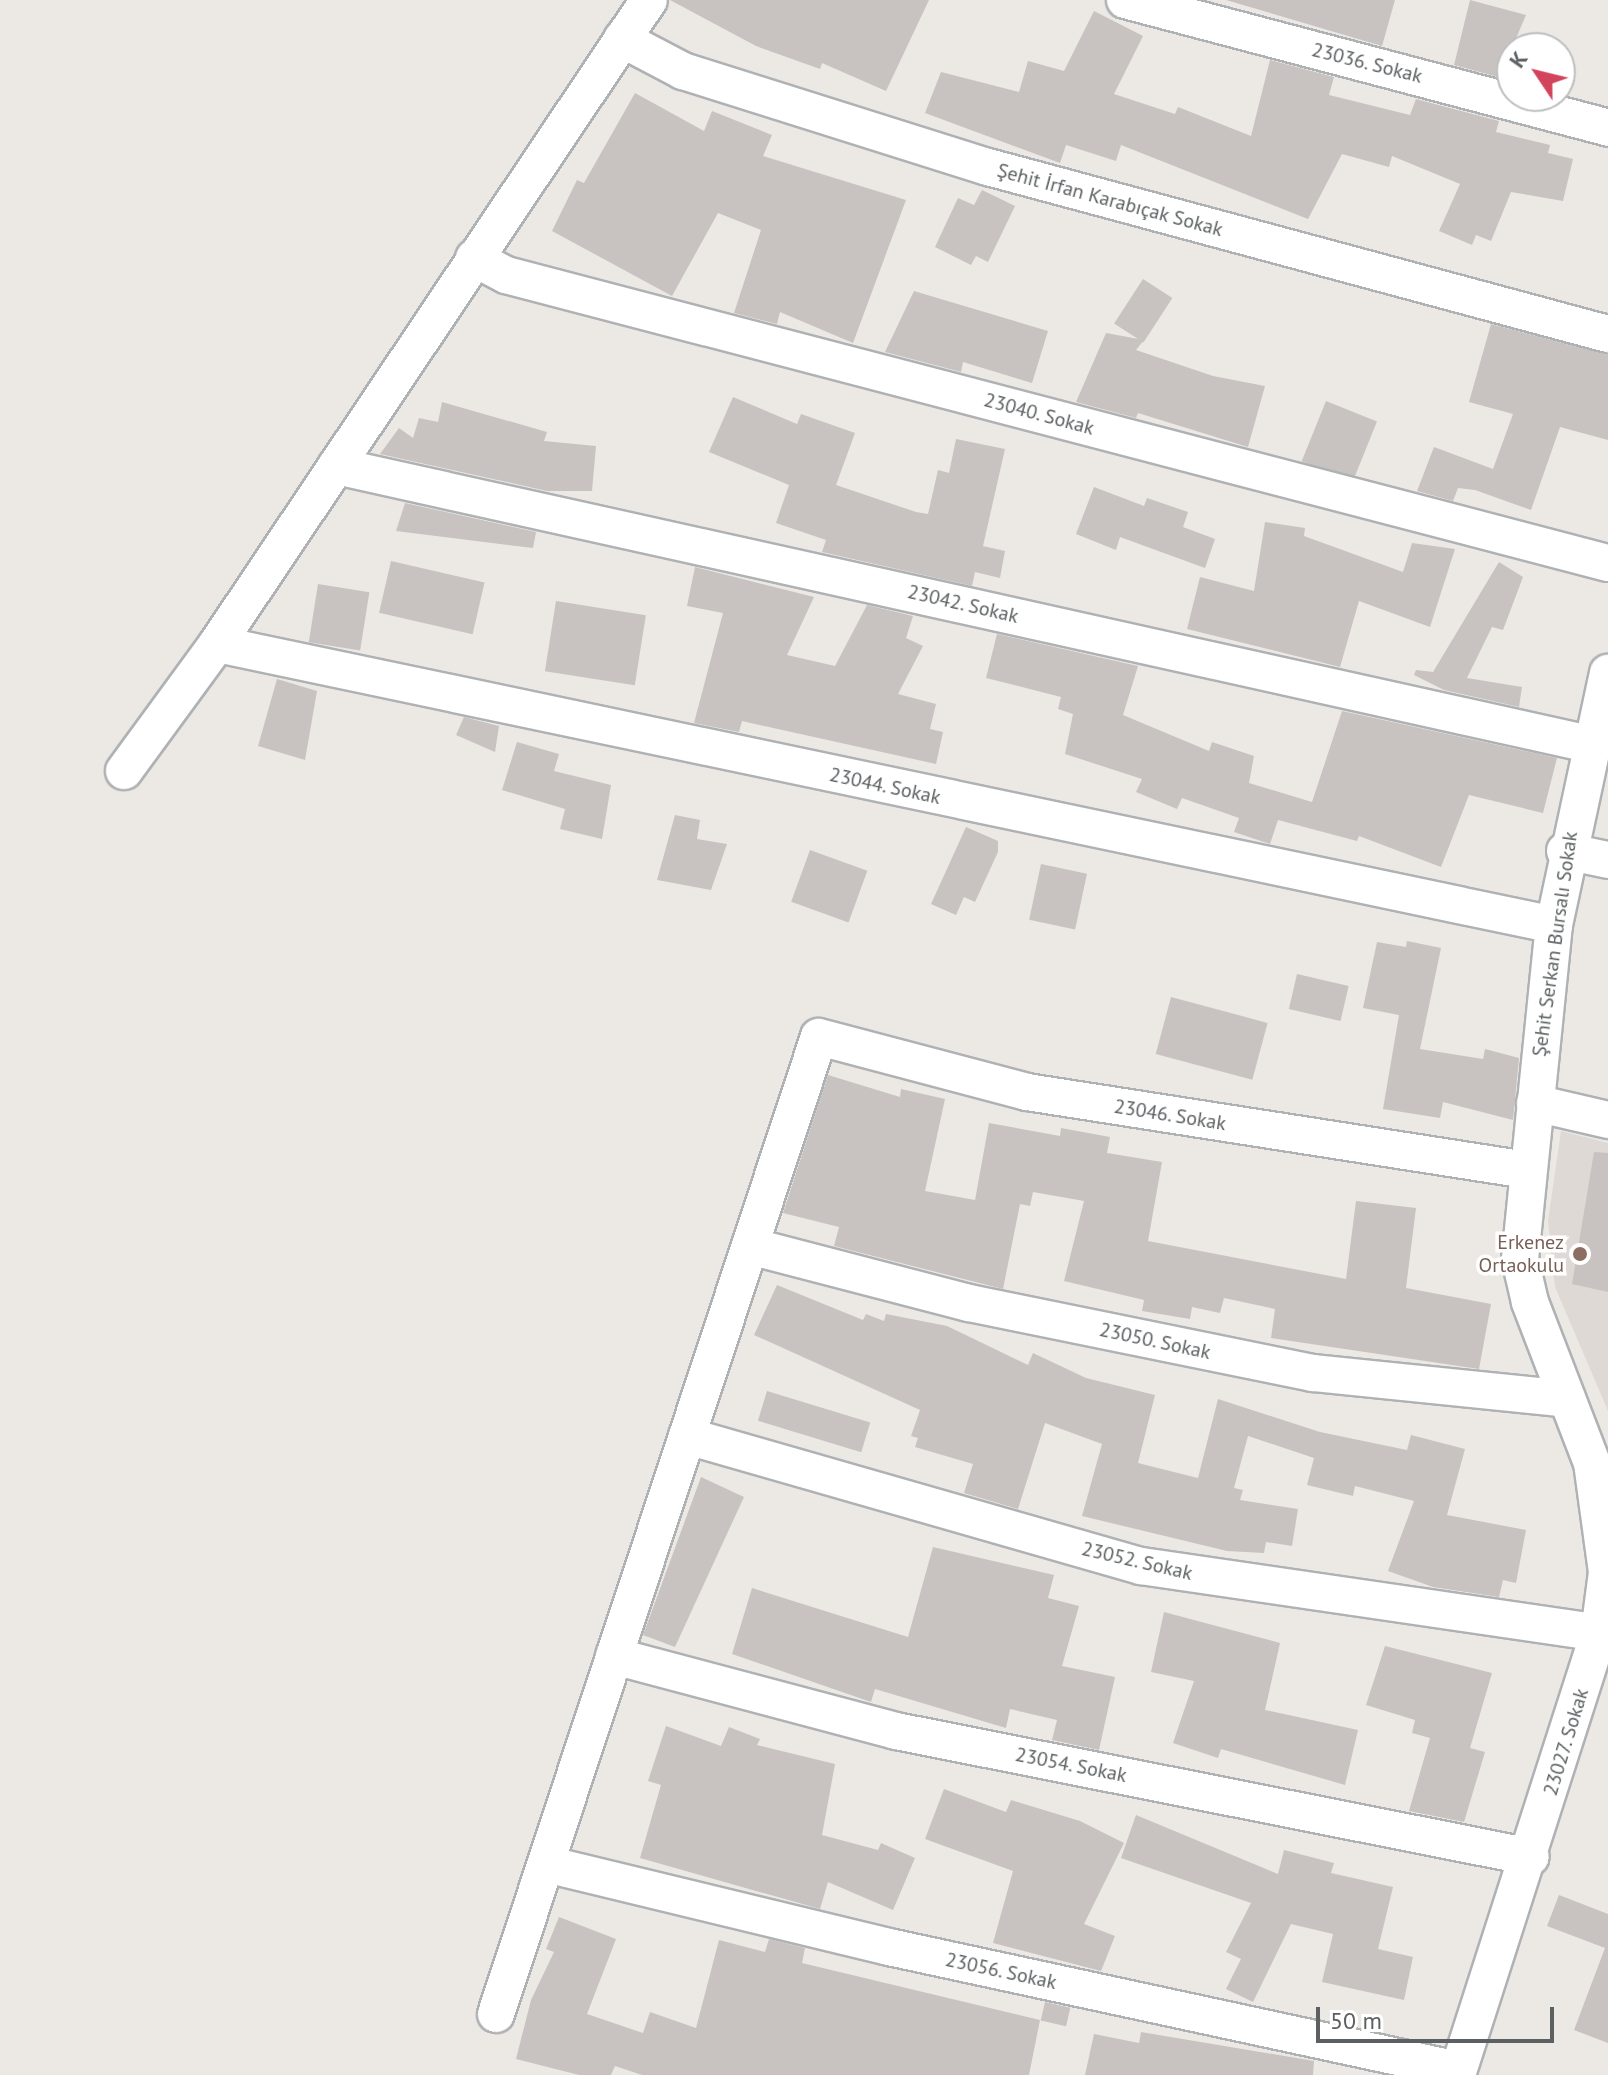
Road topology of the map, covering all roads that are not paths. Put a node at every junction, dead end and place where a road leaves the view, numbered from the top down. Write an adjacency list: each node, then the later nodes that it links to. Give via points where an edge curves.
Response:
1 (649, 0): 3 (street)
2 (1125, 0): 4 (street, 23036. Sokak)
3 (622, 39): 5 (street); 6 (street, Şehit İrfan Karabıçak Sokak, via 683,71 988,167)
4 (1608, 128)
5 (474, 258): 7 (street); 8 (street, 23040. Sokak, via 506,275)
6 (1608, 334)
7 (336, 466): 9 (street); 11 (street, 23042. Sokak)
8 (1608, 563)
9 (217, 644): 12 (street); 15 (street, 23044. Sokak)
10 (1608, 673): 11 (street, Şehit Serkan Bursalı Sokak)
11 (1589, 744): 13 (street, Şehit Serkan Bursalı Sokak)
12 (124, 771)
13 (1565, 851): 14 (street); 15 (street, Şehit Serkan Bursalı Sokak)
14 (1608, 860)
15 (1554, 925): 16 (street, Şehit Serkan Bursalı Sokak)
16 (1535, 1103): 17 (street); 18 (street, Şehit Serkan Bursalı Sokak)
17 (1608, 1120)
18 (1527, 1170): 19 (street, 23046. Sokak, via 1027,1092 819,1037); 20 (street, 23027. Sokak, via 1520,1259)
19 (750, 1246): 20 (street, 23050. Sokak, via 969,1303 1313,1373); 21 (street)
20 (1567, 1399): 22 (street, 23027. Sokak, via 1592,1463)
21 (687, 1436): 23 (street, 23052. Sokak, via 1141,1566); 24 (street)
22 (1606, 1548): 23 (street, 23027. Sokak)
23 (1599, 1633): 25 (street, 23027. Sokak)
24 (614, 1656): 25 (street, 23054. Sokak, via 896,1731); 26 (street)
25 (1531, 1857): 28 (street, 23027. Sokak)
26 (546, 1864): 27 (street); 28 (street, 23056. Sokak, via 889,1947)
27 (496, 2014)
28 (1457, 2072)

